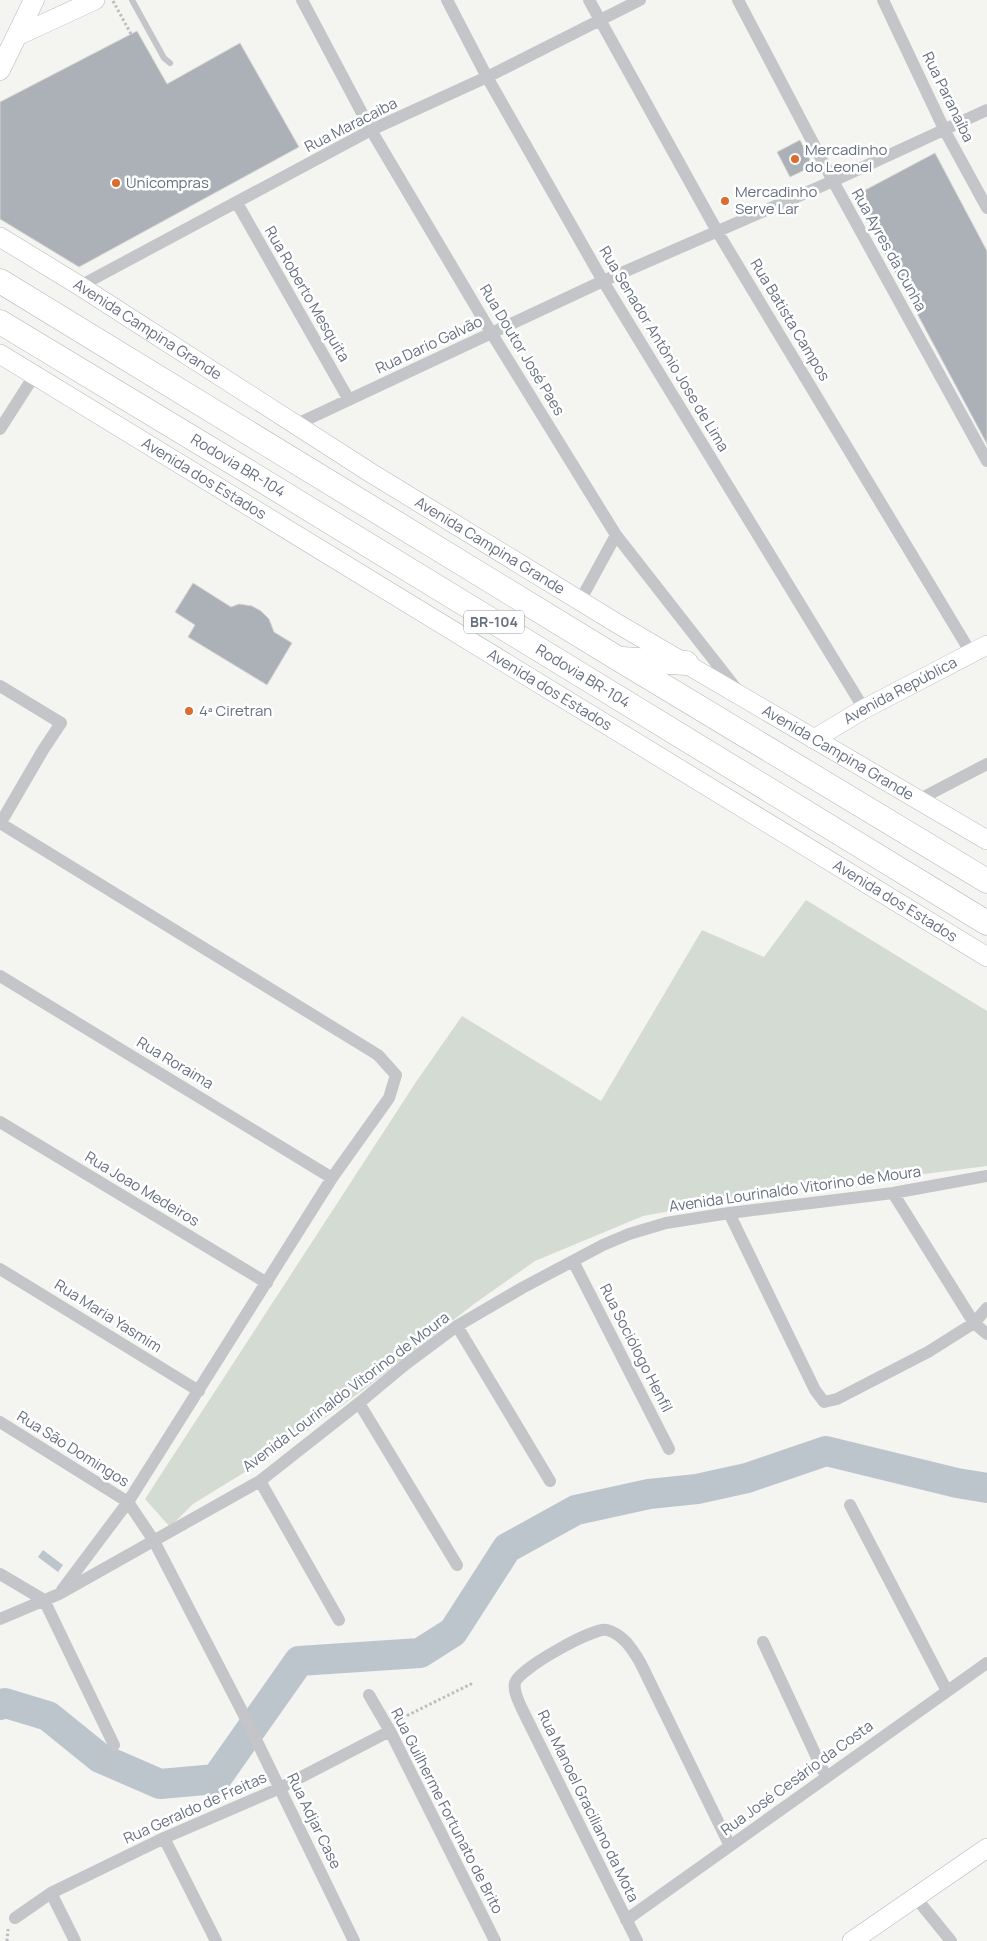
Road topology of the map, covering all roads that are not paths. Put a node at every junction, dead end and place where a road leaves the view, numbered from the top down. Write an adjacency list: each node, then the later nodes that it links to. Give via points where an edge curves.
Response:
1 (34, 0): 11 (main road)
2 (95, 0): 11 (main road)
3 (132, 0): 12 (lane, via 164,58)
4 (302, 0): 16 (street, Rua Doutor José Paes)
5 (447, 0): 14 (street, Rua Senador Antônio Jose de Lima)
6 (589, 0): 10 (street, Rua Batista Campos)
7 (640, 0): 10 (street, Rua Maracaiba)
8 (738, 0): 18 (street, Rua Ayres da Cunha)
9 (883, 0): 17 (street, Rua Paranaíba)
10 (600, 20): 14 (street, Rua Maracaiba); 21 (street, Rua Batista Campos)
11 (17, 36): 13 (main road)
12 (170, 63)
13 (0, 70)
14 (488, 77): 16 (street, Rua Maracaiba); 24 (street, Rua Senador Antônio Jose de Lima)
15 (987, 110): 17 (street, Rua Dario Galvão)
16 (371, 130): 19 (street, Rua Maracaiba); 27 (street, Rua Doutor José Paes)
17 (945, 131): 18 (street, Rua Dario Galvão); 20 (street, Rua Paranaíba)
18 (833, 181): 21 (street, Rua Dario Galvão); 33 (street, Rua Ayres da Cunha)
19 (237, 203): 25 (street, Rua Maracaiba); 30 (street, Rua Roberto Mesquita)
20 (987, 208)
21 (717, 230): 24 (street, Rua Dario Galvão); 36 (street, Rua Batista Campos)
22 (0, 237): 25 (main road, Avenida Campina Grande)
23 (0, 281): 37 (highway, BR-104)
24 (603, 281): 27 (street, Rua Dario Galvão); 41 (street, Rua Senador Antônio Jose de Lima)
25 (80, 286): 31 (main road, Avenida Campina Grande)
26 (0, 322): 48 (highway, Rodovia BR-104 / BR-104)
27 (492, 334): 30 (street, Rua Dario Galvão); 34 (street, Rua Doutor José Paes)
28 (0, 354): 29 (main road, Avenida dos Estados)
29 (34, 376): 32 (street); 49 (main road, Avenida dos Estados)
30 (349, 400): 31 (street, Rua Dario Galvão)
31 (295, 425): 35 (main road, Avenida Campina Grande)
32 (0, 429)
33 (987, 461)
34 (616, 535): 35 (street); 40 (street, Rua Doutor José Paes)
35 (580, 601): 38 (main road, Avenida Campina Grande)
36 (979, 649): 41 (main road, Avenida República)
37 (617, 658): 38 (highway); 47 (highway, BR-104)
38 (686, 664): 40 (main road, Avenida Campina Grande)
39 (0, 686): 45 (street, via 61,723)
40 (744, 698): 42 (main road, Avenida Campina Grande)
41 (864, 709): 42 (main road, Avenida República)
42 (814, 739): 44 (main road, Avenida Campina Grande)
43 (987, 764): 44 (street)
44 (920, 799): 46 (main road, Avenida Campina Grande)
45 (0, 824): 53 (street, via 378,1055 396,1074 389,1098)
46 (986, 839)
47 (987, 881)
48 (987, 923)
49 (987, 957)
50 (0, 976): 53 (street, Rua Roraima)
51 (0, 1122): 58 (street, Rua Joao Medeiros)
52 (987, 1176): 54 (street, Avenida Lourinaldo Vitorino de Moura)
53 (332, 1178): 58 (street)
54 (893, 1193): 55 (street, Avenida Lourinaldo Vitorino de Moura); 60 (street)
55 (729, 1213): 56 (street, Avenida Lourinaldo Vitorino de Moura, via 666,1223 629,1234); 60 (street, via 815,1390 824,1402 838,1399 928,1352)
56 (573, 1261): 61 (street, Avenida Lourinaldo Vitorino de Moura); 66 (street, Rua Sociólogo Henfil)
57 (0, 1269): 63 (street, Rua Maria Yasmim)
58 (266, 1283): 63 (street)
59 (987, 1308): 60 (street)
60 (974, 1323): 62 (street)
61 (456, 1326): 64 (street, Avenida Lourinaldo Vitorino de Moura); 68 (street)
62 (987, 1334)
63 (199, 1391): 69 (street)
64 (360, 1403): 67 (street, Avenida Lourinaldo Vitorino de Moura); 72 (street)
65 (0, 1422): 69 (street, Rua São Domingos)
66 (669, 1449)
67 (260, 1480): 71 (street, Avenida Lourinaldo Vitorino de Moura); 77 (street)
68 (550, 1480)
69 (128, 1502): 71 (street, Rua Adjar Case); 74 (street)
70 (850, 1505): 80 (street)
71 (154, 1541): 74 (street, Avenida Lourinaldo Vitorino de Moura); 85 (street, Rua Adjar Case)
72 (457, 1565)
73 (0, 1574): 75 (street)
74 (59, 1594): 75 (street, Avenida Lourinaldo Vitorino de Moura)
75 (44, 1600): 76 (street, Avenida Lourinaldo Vitorino de Moura); 83 (street)
76 (0, 1619)
77 (339, 1620)
78 (763, 1642): 84 (street)
79 (984, 1670): 80 (street, Rua José Cesário da Costa)
80 (947, 1691): 84 (street, Rua José Cesário da Costa)
81 (369, 1695): 82 (street, Rua Guilherme Fortunato de Brito)
82 (388, 1729): 85 (street, Rua Geraldo de Freitas); 96 (street, Rua Guilherme Fortunato de Brito)
83 (114, 1745)
84 (826, 1777): 87 (street, Rua José Cesário da Costa)
85 (280, 1788): 86 (street, Rua Geraldo de Freitas); 95 (street, Rua Adjar Case)
86 (164, 1838): 89 (street, Rua Geraldo de Freitas); 94 (street)
87 (730, 1846): 92 (street, Rua José Cesário da Costa); 92 (street, Rua Manoel Graciliano da Mota, via 640,1662 617,1634 605,1629 593,1632 531,1666 515,1684 516,1696)
88 (987, 1848): 90 (main road)
89 (52, 1893): 91 (street, Rua Geraldo de Freitas); 93 (street)
90 (916, 1898): 98 (main road); 99 (street)
91 (15, 1918)
92 (626, 1920): 97 (street, Rua Manoel Graciliano da Mota)
93 (75, 1941)
94 (216, 1941)
95 (354, 1941)
96 (495, 1941)
97 (637, 1941)
98 (852, 1941)
99 (950, 1941)

